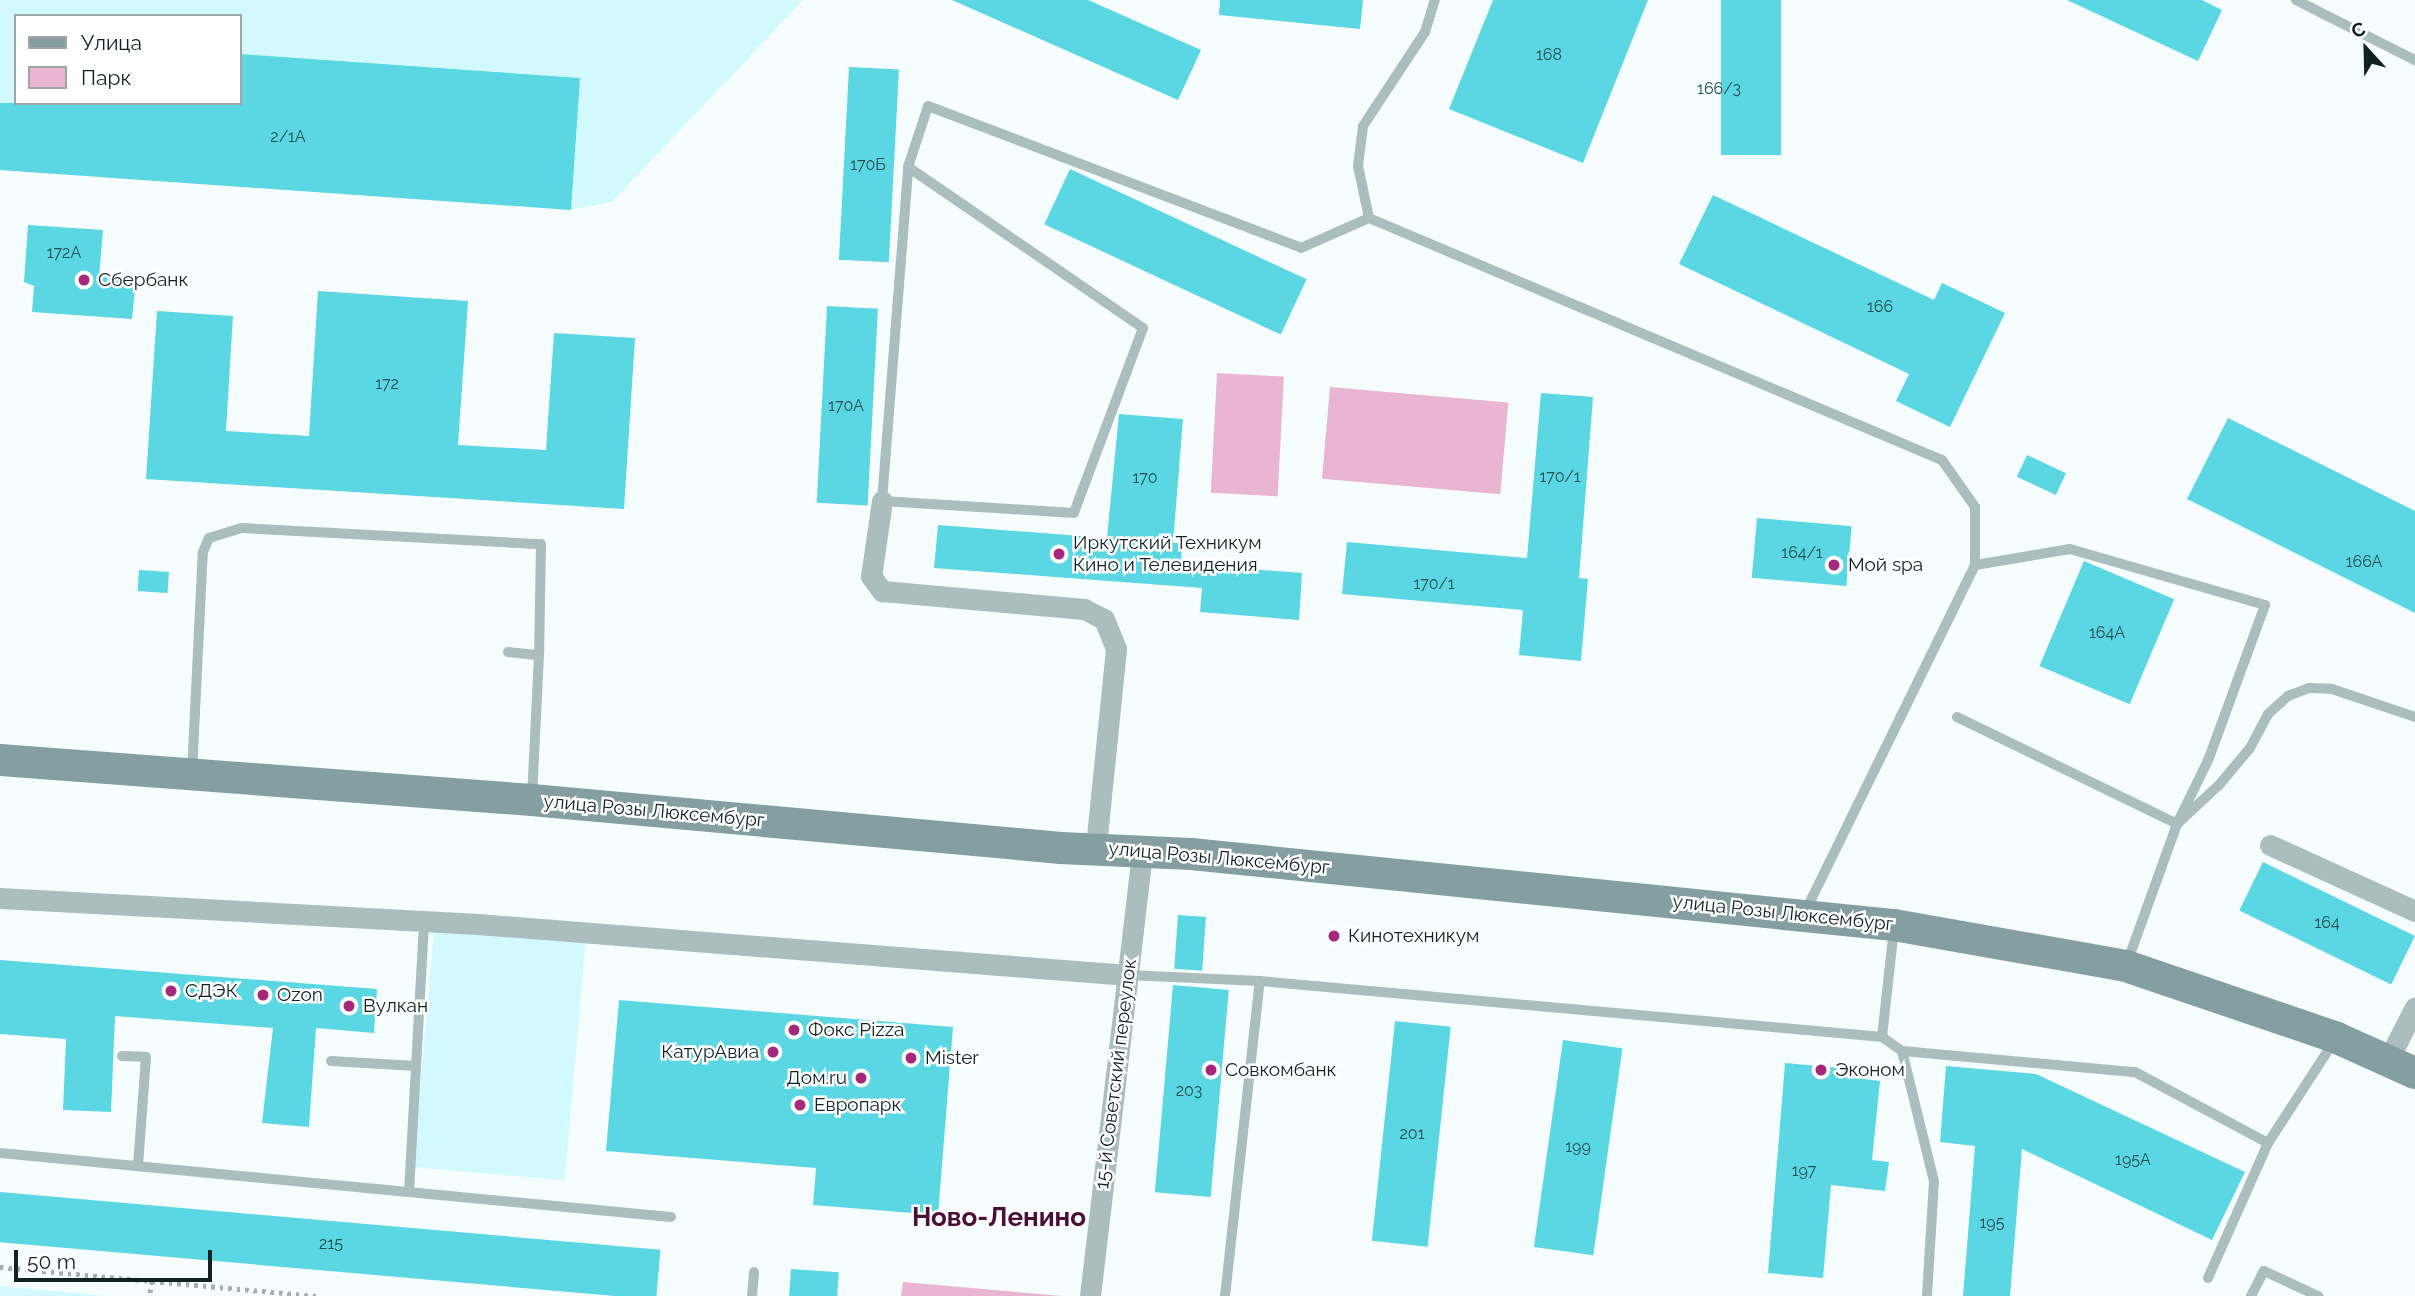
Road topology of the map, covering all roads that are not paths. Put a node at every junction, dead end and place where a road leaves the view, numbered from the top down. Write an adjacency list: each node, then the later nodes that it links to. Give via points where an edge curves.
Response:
1 (1435, 0): 5 (lane, via 1425,32 1363,126 1358,166)
2 (2296, 0): 3 (lane)
3 (2415, 60)
4 (908, 167): 5 (lane, via 928,106 1301,248); 6 (lane); 6 (lane, via 1143,328 1074,513)
5 (1369, 218): 7 (lane, via 1942,460 1975,508)
6 (882, 501): 17 (street, via 872,576 882,591 1084,610 1104,619 1116,649)
7 (1975, 565): 15 (lane, via 2070,549 2266,605 2209,758); 21 (lane)
8 (508, 652): 9 (lane)
9 (539, 655): 13 (lane, via 541,544 242,528 209,538 203,552); 14 (lane)
10 (1957, 717): 15 (lane)
11 (2415, 717): 15 (lane, via 2332,689 2309,688 2288,696 2268,715 2250,748 2219,785)
12 (0, 760): 13 (main road, улица Розы Люксембург)
13 (192, 776): 14 (main road, улица Розы Люксембург)
14 (532, 800): 17 (main road, улица Розы Люксембург, via 1061,848)
15 (2177, 824): 24 (lane)
16 (2270, 845): 20 (street)
17 (1096, 847): 18 (main road, улица Розы Люксембург)
18 (1142, 851): 21 (main road, улица Розы Люксембург); 25 (street, 15-й Советский переулок)
19 (0, 898): 22 (street)
20 (2415, 911)
21 (1804, 914): 23 (main road, улица Розы Люксембург)
22 (424, 921): 25 (street); 33 (lane)
23 (1894, 925): 24 (main road, улица Розы Люксембург); 28 (lane)
24 (2126, 966): 29 (main road, улица Розы Люксембург)
25 (1128, 975): 26 (lane); 43 (street, 15-й Советский переулок)
26 (1260, 981): 28 (lane); 44 (lane)
27 (2415, 1007): 34 (street)
28 (1882, 1037): 30 (lane)
29 (2336, 1038): 34 (main road, улица Розы Люксембург); 35 (lane)
30 (1902, 1051): 35 (lane, via 2135,1072); 45 (lane, via 1934,1181)
31 (122, 1056): 37 (lane, via 145,1057)
32 (331, 1061): 33 (lane)
33 (416, 1066): 38 (lane)
34 (2401, 1066)
35 (2268, 1143): 41 (lane)
36 (0, 1153): 37 (lane)
37 (138, 1166): 38 (lane)
38 (409, 1192): 39 (lane)
39 (671, 1217)
40 (754, 1272): 42 (lane)
41 (2208, 1278)
42 (752, 1296)
43 (1090, 1296)
44 (1225, 1296)
45 (1927, 1296)
46 (2251, 1296): 47 (lane, via 2264,1271)
47 (2318, 1296)

